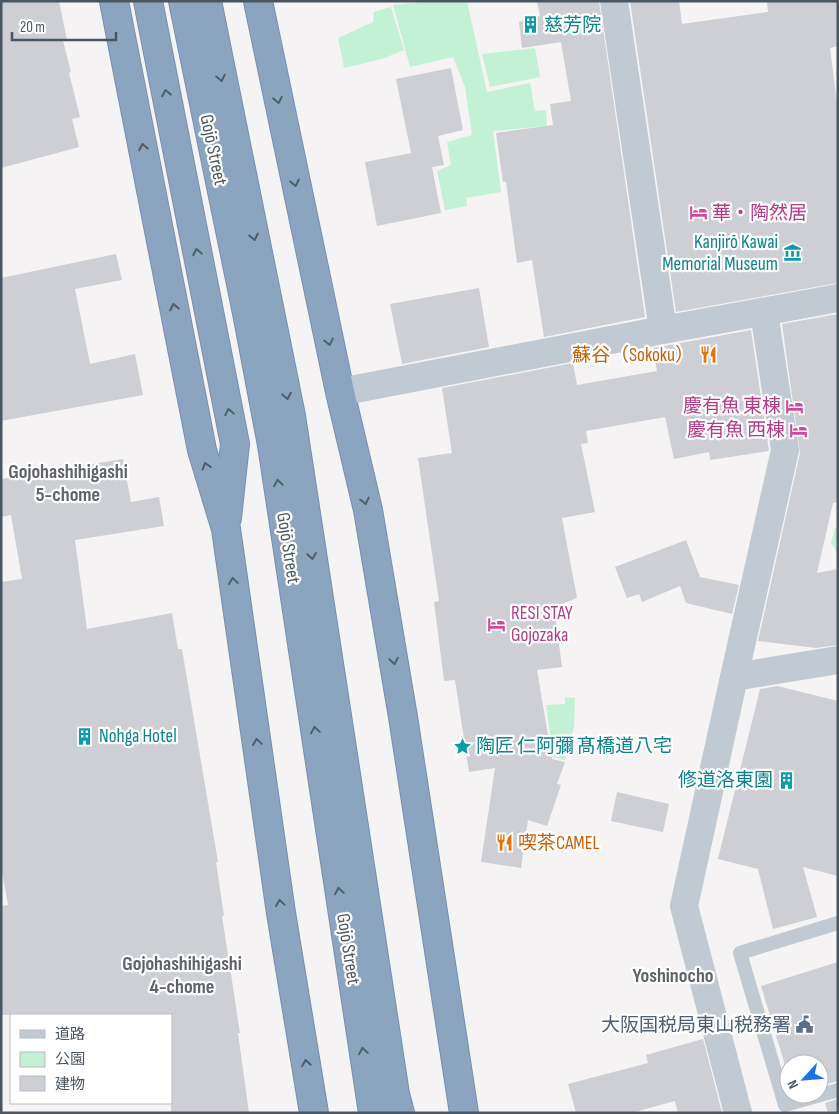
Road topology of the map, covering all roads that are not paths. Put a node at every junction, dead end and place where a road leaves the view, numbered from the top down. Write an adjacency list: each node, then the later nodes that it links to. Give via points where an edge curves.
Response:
1 (114, 1): 11 (highway, one-way to 1, via 202,450)
2 (148, 1): 11 (highway, one-way to 2, via 235,444)
3 (183, 1): 16 (highway, Gojō Street, one-way to 3, via 272,445)
4 (207, 1): 16 (highway, Gojō Street, one-way to 16, via 291,416)
5 (258, 1): 10 (highway, one-way to 10)
6 (614, 1): 9 (street)
7 (838, 298): 8 (street)
8 (764, 312): 9 (street); 13 (street, via 785,450)
9 (663, 330): 10 (street)
10 (340, 392): 18 (highway, one-way to 18, via 368,510)
11 (226, 529): 17 (highway, one-way to 11, via 281,913)
12 (838, 660): 13 (street)
13 (734, 677): 19 (street, via 684,906)
14 (838, 923): 15 (lane, via 740,953 785,1105)
15 (838, 1090)
16 (384, 1105)
17 (314, 1113)
18 (464, 1113)
19 (738, 1113)

